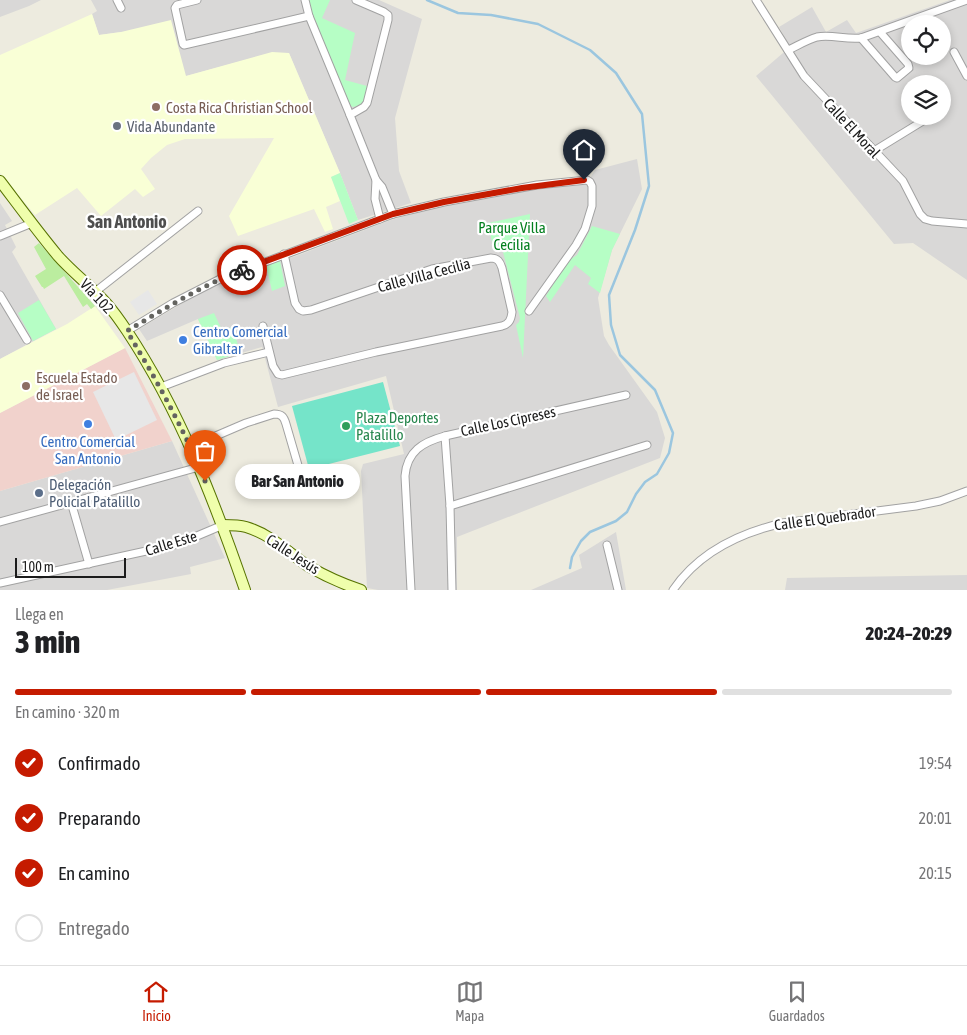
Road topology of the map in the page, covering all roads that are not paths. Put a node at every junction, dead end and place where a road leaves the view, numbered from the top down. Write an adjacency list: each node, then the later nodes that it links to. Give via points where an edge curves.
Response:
1 (118, 0): 7 (street)
2 (197, 0): 8 (street, via 174,9 183,44)
3 (305, 0): 8 (street)
4 (356, 0): 14 (street, via 384,12 388,20 367,103)
5 (756, 0): 11 (street, Calle El Moral)
6 (967, 0): 9 (street)
7 (121, 8)
8 (309, 16): 14 (street)
9 (880, 32): 10 (street); 10 (street, via 908,64 909,68 897,78)
10 (861, 38): 11 (street, via 818,37)
11 (788, 50): 16 (street, Calle El Moral, via 804,76)
12 (954, 52): 13 (street)
13 (967, 76)
14 (350, 115): 17 (street)
15 (916, 125): 16 (street)
16 (874, 151): 23 (street, Calle El Moral, via 903,181 925,219)
17 (376, 180): 20 (street); 21 (street, via 375,198)
18 (0, 181): 22 (main road, Vía 102)
19 (198, 211): 26 (street)
20 (393, 214): 21 (street); 28 (street, via 537,185 588,180 592,186 592,206 585,229)
21 (380, 219): 25 (street)
22 (32, 223): 24 (street); 26 (main road, Vía 102, via 59,257)
23 (967, 224)
24 (0, 236)
25 (284, 254): 30 (street, via 220,279); 32 (street, Calle Villa Cecilia, via 295,303 303,311 432,269 495,258 500,263 512,318 502,326 282,375 275,371)
26 (95, 292): 30 (main road, Vía 102)
27 (0, 295): 31 (street)
28 (530, 311)
29 (263, 326): 32 (street)
30 (127, 331): 33 (main road, Vía 102)
31 (27, 340)
32 (269, 352): 33 (street, via 224,362)
33 (160, 387): 37 (main road, Vía 102)
34 (626, 395): 35 (street, Calle Los Cipreses)
35 (445, 436): 42 (street); 50 (street, Calle Los Cipreses, via 420,446 406,467)
36 (647, 445): 42 (street)
37 (190, 447): 38 (main road, Vía 102); 39 (street, via 246,423 279,414 286,424 302,479)
38 (199, 467): 41 (street); 44 (main road, Vía 102)
39 (314, 476)
40 (967, 490): 53 (street, Calle El Quebrador, via 916,506 783,522 747,533 714,550 691,568)
41 (71, 502): 43 (street); 46 (street)
42 (450, 506): 51 (street)
43 (0, 522)
44 (223, 525): 46 (street, Calle Este, via 178,544); 48 (main road, Vía 102); 49 (main road, Calle Jesús, via 245,526 270,537 307,565)
45 (607, 545): 52 (street)
46 (89, 564): 47 (street, Calle Este)
47 (0, 583)
48 (245, 590)
49 (361, 590)
50 (410, 590)
51 (452, 590)
52 (618, 590)
53 (673, 590)

